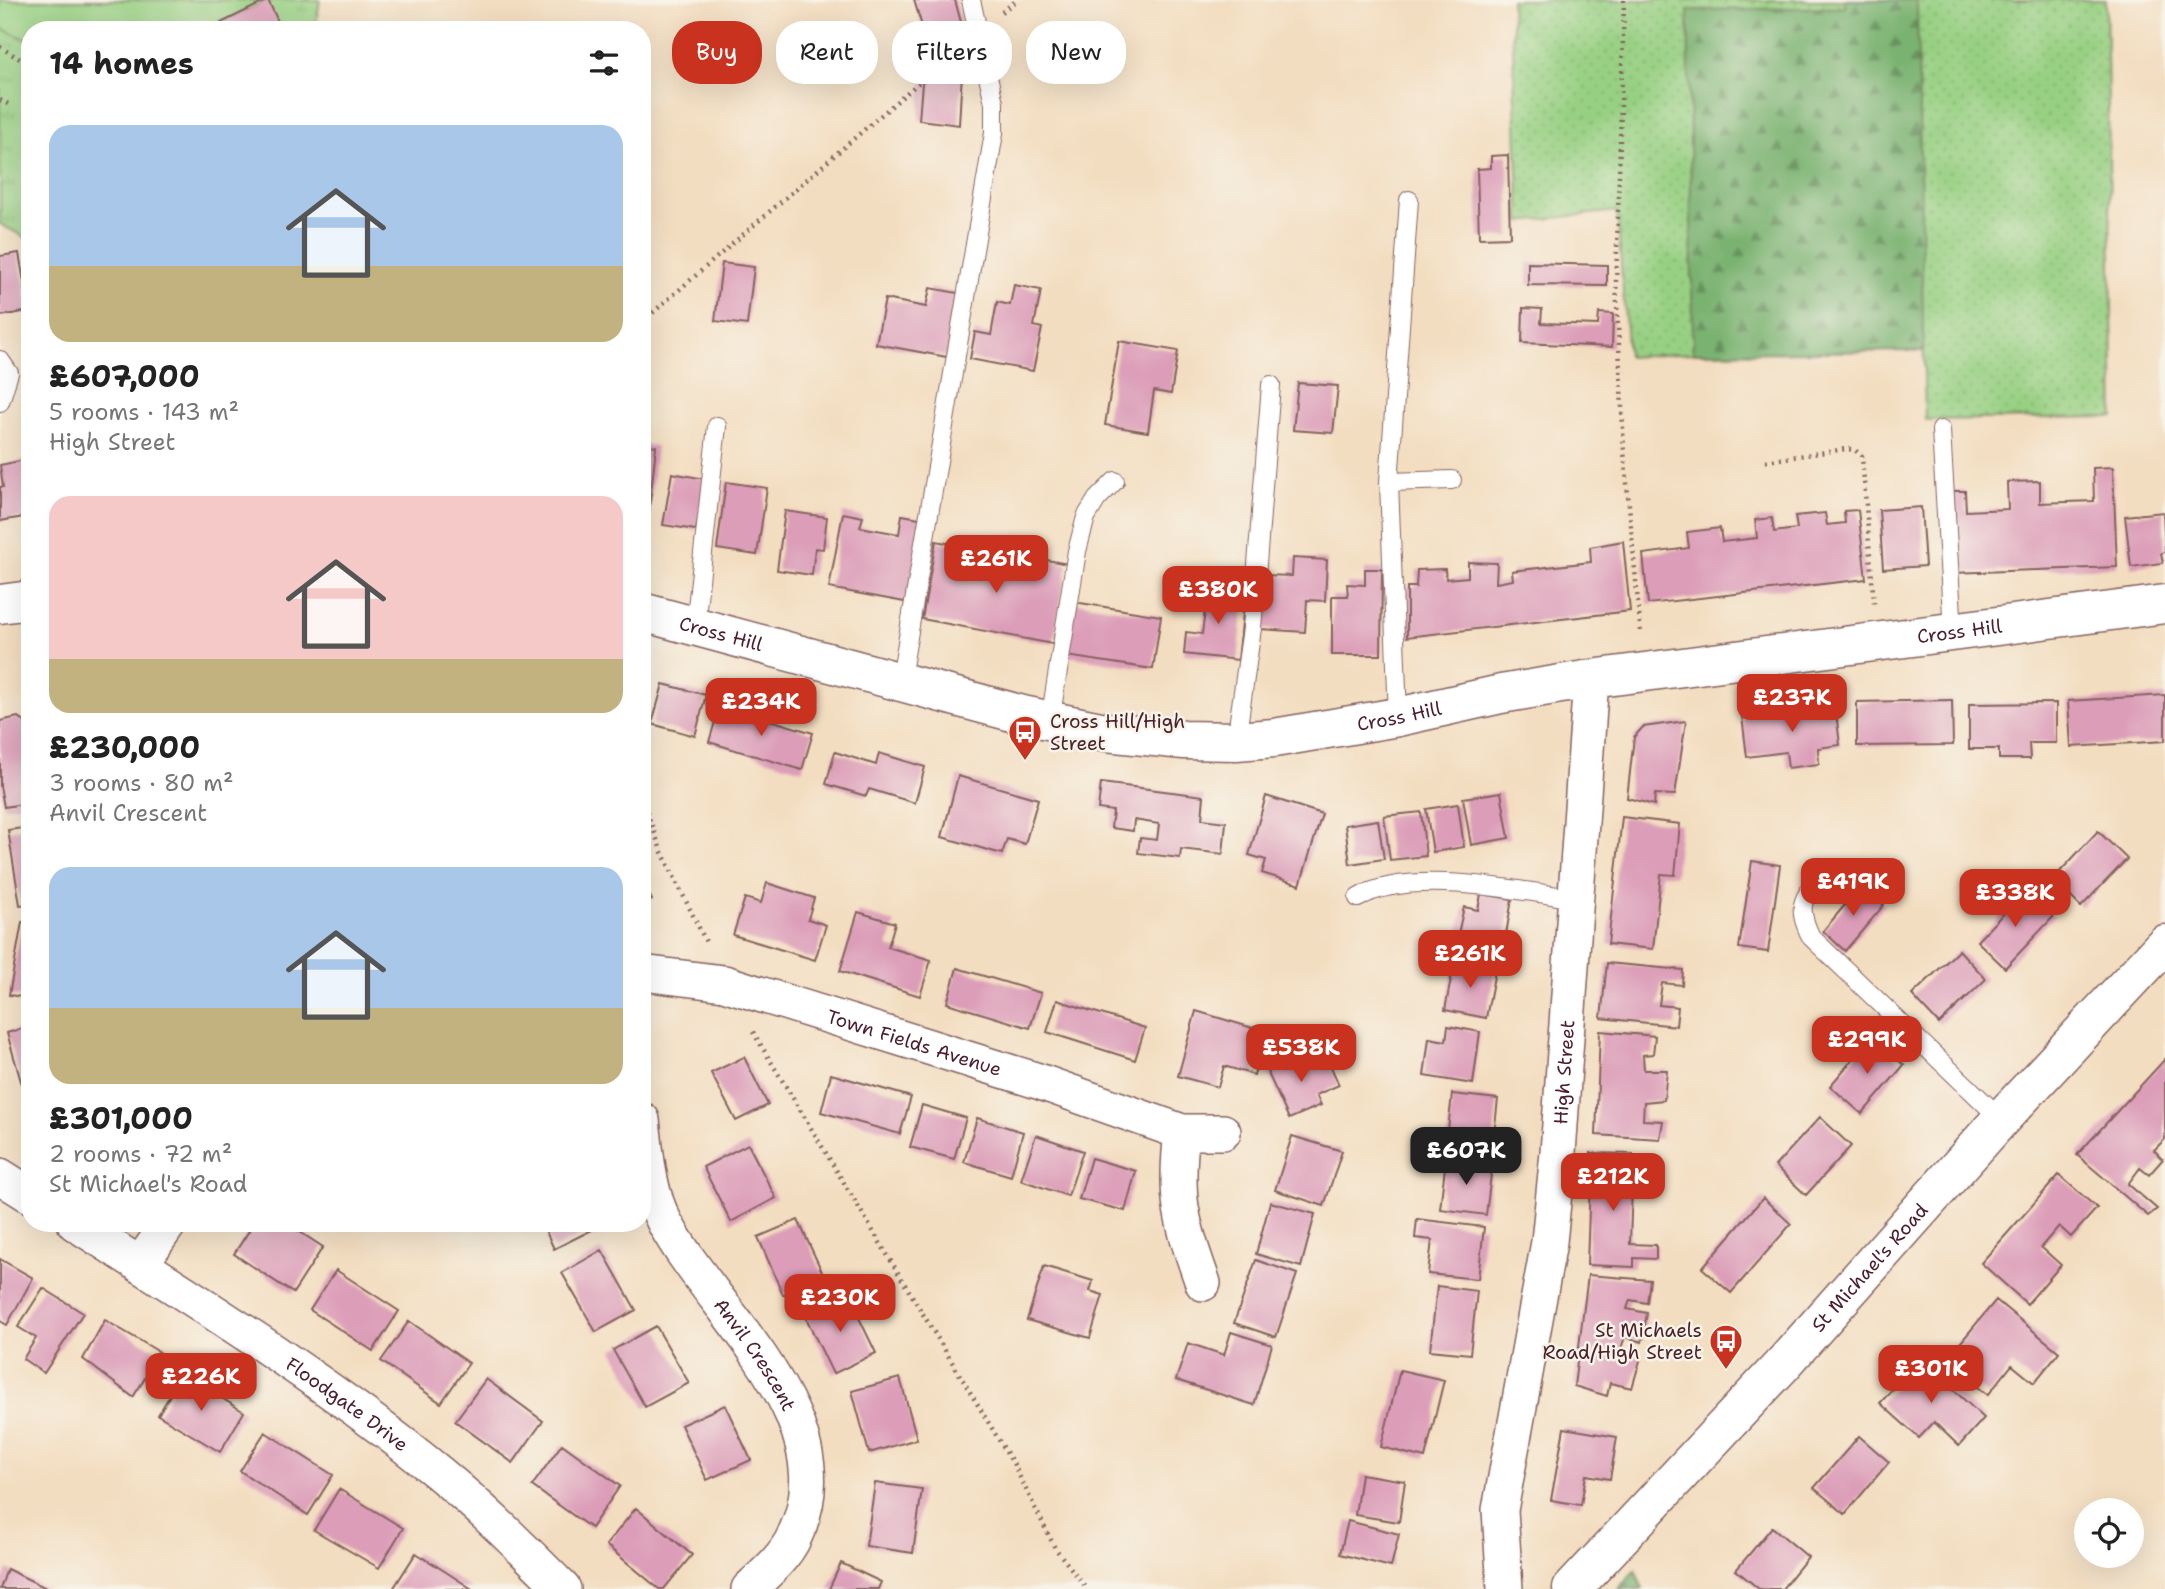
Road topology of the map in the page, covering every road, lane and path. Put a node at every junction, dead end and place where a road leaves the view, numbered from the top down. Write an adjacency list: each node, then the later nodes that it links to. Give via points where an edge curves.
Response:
1 (971, 0): 4 (lane)
2 (1017, 0): 5 (path)
3 (1624, 0): 30 (path, via 1616,281 1624,451)
4 (976, 21)
5 (991, 21)
6 (0, 47): 7 (path)
7 (21, 60)
8 (917, 84): 13 (path)
9 (991, 84): 32 (lane, via 994,133)
10 (0, 100): 11 (path)
11 (8, 104)
12 (1409, 200): 22 (lane)
13 (651, 314)
14 (0, 359): 16 (lane, via 9,373)
15 (1271, 385): 35 (lane, via 1252,628)
16 (0, 402)
17 (717, 426): 27 (lane)
18 (1941, 430): 28 (lane)
19 (1766, 461): 29 (path, via 1846,449 1862,456)
20 (1452, 480): 22 (lane)
21 (1115, 481): 34 (lane, via 1086,517)
22 (1389, 482): 33 (lane)
23 (21, 601): 24 (main road)
24 (0, 604)
25 (2165, 604): 28 (main road, Cross Hill)
26 (651, 614): 27 (main road, Cross Hill)
27 (695, 626): 32 (main road, Cross Hill)
28 (1953, 632): 29 (main road, Cross Hill)
29 (1877, 641): 30 (main road, Cross Hill)
30 (1644, 672): 31 (main road, Cross Hill)
31 (1591, 679): 33 (main road, Cross Hill); 39 (street, High Street)
32 (900, 684): 34 (main road, Cross Hill)
33 (1398, 718): 35 (main road, Cross Hill)
34 (1050, 721): 35 (main road, Cross Hill, via 1106,732)
35 (1236, 741)
36 (651, 823): 42 (path)
37 (1822, 874): 43 (lane, via 1802,899 1802,918 1811,937)
38 (1358, 898): 39 (lane, via 1370,890 1392,886 1465,884)
39 (1575, 899): 56 (street, High Street, via 1549,1242 1500,1510)
40 (2165, 944): 43 (main road, St Michael's Road)
41 (651, 973): 42 (street, Town Fields Avenue)
42 (724, 983): 44 (street, Town Fields Avenue, via 1038,1081); 55 (path, via 1014,1465 1055,1548)
43 (2001, 1119): 57 (main road, St Michael's Road, via 1785,1362)
44 (1182, 1132): 45 (street, Town Fields Avenue); 52 (street, via 1178,1202)
45 (1223, 1132)
46 (0, 1175): 48 (street)
47 (651, 1180): 54 (street, Anvil Crescent, via 664,1221 760,1356 786,1400 803,1445 808,1478 805,1512 793,1540)
48 (21, 1189)
49 (89, 1232): 51 (street, Floodgate Drive)
50 (163, 1232): 51 (street)
51 (141, 1265): 53 (street, Floodgate Drive, via 349,1406 438,1473)
52 (1203, 1283)
53 (563, 1589)
54 (749, 1589)
55 (1087, 1589)
56 (1505, 1589)
57 (1572, 1589)

